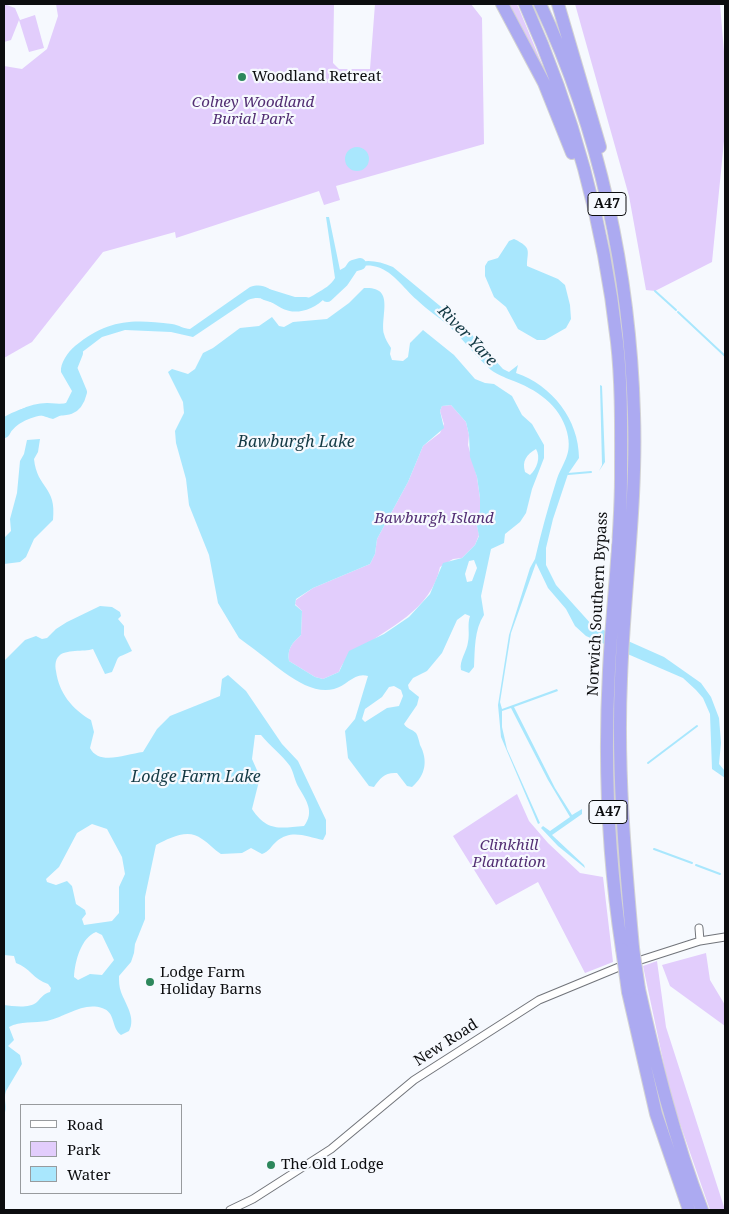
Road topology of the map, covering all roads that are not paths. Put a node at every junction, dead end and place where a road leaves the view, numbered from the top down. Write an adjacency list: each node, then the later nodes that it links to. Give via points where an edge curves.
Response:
1 (502, 4): 5 (highway, A47, via 544,83 579,172 595,230)
2 (525, 4): 5 (highway, Norwich Southern Bypass / A47, via 564,100 588,179 606,261)
3 (540, 4): 6 (highway, Norwich Southern Bypass / A47, via 567,68 599,167 623,286)
4 (558, 4): 6 (highway, A47, via 591,111 622,241 630,302)
5 (617, 344): 7 (highway, Norwich Southern Bypass / A47, via 621,481)
6 (634, 414): 7 (highway, Norwich Southern Bypass / A47, via 633,488)
7 (618, 615): 11 (highway, Norwich Southern Bypass / A47, bridge, via 615,677 627,949)
8 (698, 928): 10 (street)
9 (725, 937): 10 (street, New Road)
10 (700, 941): 12 (street, New Road, via 619,967 539,1000 414,1080 331,1149)
11 (633, 990): 13 (highway, Norwich Southern Bypass / A47, via 656,1114); 14 (highway, Norwich Southern Bypass / A47, via 685,1166)
12 (230, 1210)
13 (689, 1210)
14 (702, 1210)

